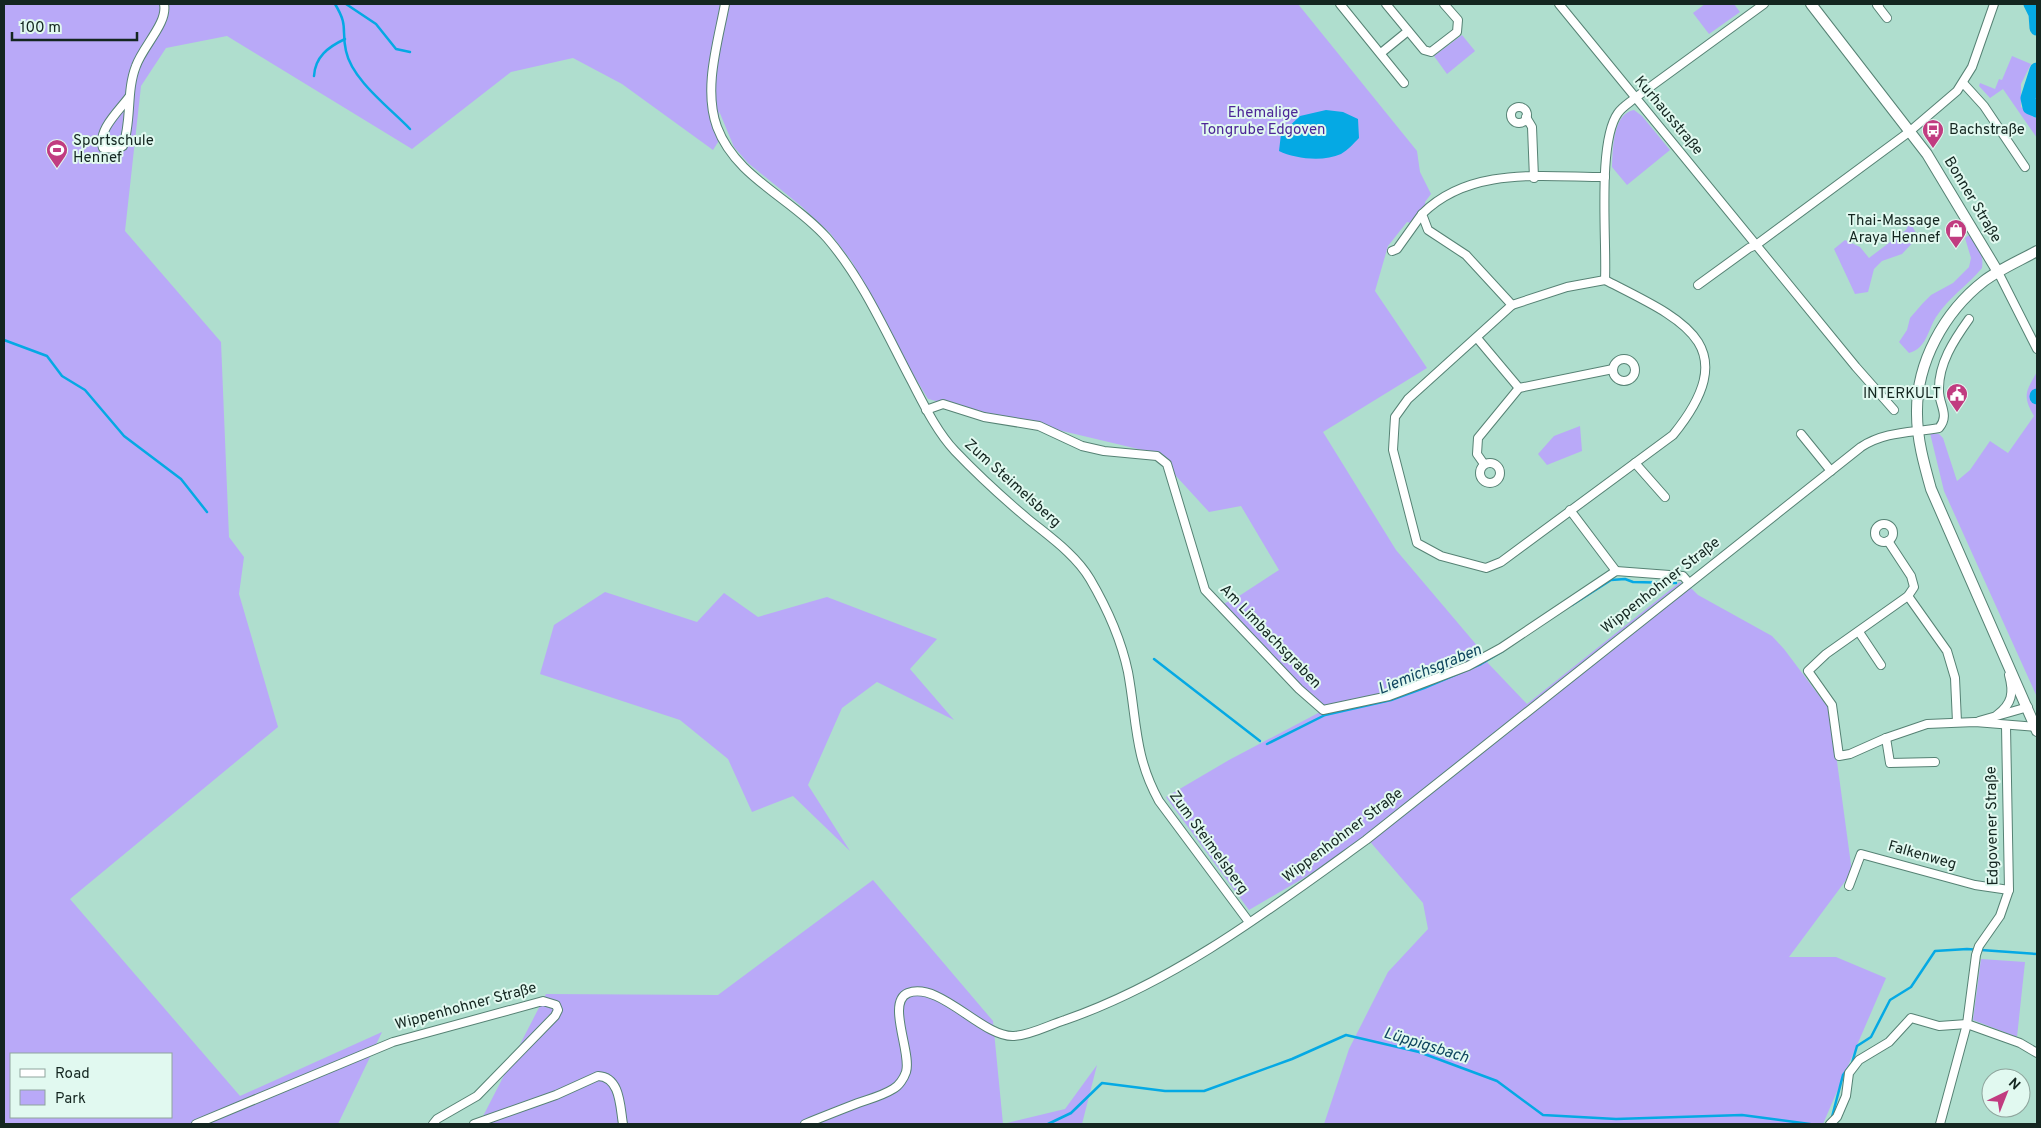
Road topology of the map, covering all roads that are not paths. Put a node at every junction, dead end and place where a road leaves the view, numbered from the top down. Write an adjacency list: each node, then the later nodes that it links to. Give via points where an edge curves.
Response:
1 (164, 4): 16 (street, via 166,10 161,24 135,67)
2 (725, 4): 36 (street, Zum Steimelsberg, via 711,103 723,143 746,171 806,217 847,264 871,303)
3 (1340, 4): 13 (street)
4 (1386, 4): 12 (street)
5 (1444, 4): 12 (street, via 1458,20 1458,32 1431,52 1424,50)
6 (1559, 4): 17 (street, Kurhausstraße)
7 (1764, 4): 17 (street)
8 (1812, 4): 19 (main road, Bonner Straße)
9 (1878, 4): 11 (street)
10 (1994, 4): 15 (street)
11 (1887, 18)
12 (1408, 31): 13 (street)
13 (1381, 53): 14 (street)
14 (1404, 83)
15 (1964, 84): 19 (street); 20 (street, via 1984,106)
16 (129, 97): 16 (street, via 123,146 103,148 100,141 103,132)
17 (1634, 98): 22 (street, via 1617,114 1607,140); 24 (street, Kurhausstraße)
18 (1526, 117): 18 (street, via 1521,122 1513,120 1513,107 1523,108); 21 (street, via 1532,127)
19 (1909, 132): 24 (street); 27 (main road, Bonner Straße, via 1937,170)
20 (2025, 168)
21 (1534, 178): 22 (street); 23 (street, via 1482,181 1437,199)
22 (1605, 178): 28 (street)
23 (1422, 214): 25 (street, via 1398,249); 30 (street, via 1428,230 1466,255)
24 (1756, 245): 29 (street); 37 (street, Kurhausstraße)
25 (1392, 251)
26 (2037, 251): 27 (main road)
27 (1998, 272): 33 (street, Bonner Straße); 38 (main road, via 1958,306 1935,340 1920,379 1916,412)
28 (1605, 280): 30 (street, via 1567,287); 40 (street, via 1664,310 1688,327 1703,350 1706,379 1684,422 1673,435)
29 (1698, 285)
30 (1512, 304): 32 (street)
31 (1969, 319): 38 (street, Wippenhohner Straße, via 1950,347 1942,372 1938,391 1945,414 1942,425)
32 (1477, 338): 35 (street); 44 (street, via 1408,399 1395,417 1393,450 1417,543 1441,556 1486,568 1501,562)
33 (2037, 349)
34 (1613, 369): 35 (street)
35 (1519, 388): 41 (street, via 1478,438 1477,454)
36 (926, 410): 46 (street, Am Limbachsgraben, via 942,404 984,417 1039,426 1082,446 1157,456 1167,464 1205,590 1323,710 1389,696 1478,661); 62 (street, Zum Steimelsberg, via 952,448 1006,500 1071,555 1089,577 1118,636 1128,673 1135,731 1150,785)
37 (1894, 410)
38 (1918, 430): 42 (street, Wippenhohner Straße, via 1886,435 1869,442); 50 (main road, via 1931,489)
39 (1801, 434): 42 (street)
40 (1635, 463): 43 (street); 44 (street)
41 (1484, 464)
42 (1831, 471): 47 (street, Wippenhohner Straße)
43 (1665, 497)
44 (1570, 510): 46 (street)
45 (1888, 541): 48 (street, via 1911,576 1914,587)
46 (1616, 571): 47 (street, via 1682,576)
47 (1689, 583): 62 (street, Wippenhohner Straße, via 1366,840)
48 (1908, 596): 49 (street); 54 (street, via 1947,651 1955,678)
49 (1859, 632): 51 (street); 58 (street, via 1826,654 1808,671 1832,705 1839,756)
50 (1998, 637): 52 (main road); 53 (street, via 2011,684 2008,707)
51 (1881, 665)
52 (2028, 707): 53 (street); 57 (main road)
53 (1997, 715): 55 (street)
54 (1957, 722): 55 (street); 58 (street, via 1927,724)
55 (1974, 722): 56 (street)
56 (2006, 726): 57 (street); 61 (street, Edgovener Straße)
57 (2036, 729)
58 (1886, 738): 59 (street, via 1890,763)
59 (1936, 762)
60 (1849, 886): 61 (street, Falkenweg, via 1862,854 1975,886)
61 (2009, 890): 63 (street, Edgovener Straße, via 2000,916 1976,955)
62 (1249, 922): 69 (street, Wippenhohner Straße, via 1128,994 1099,1008 1021,1035 1000,1034 934,996 914,992 907,994 898,1009 908,1056 907,1071 900,1083 886,1093)
63 (1967, 1024): 64 (street, via 2020,1043); 70 (street, via 1939,1026 1911,1018 1889,1042 1859,1060 1849,1073 1846,1096 1837,1117); 71 (street, Edgovener Straße)
64 (2037, 1053)
65 (196, 1124): 66 (street, Wippenhohner Straße, via 393,1042 543,1002 556,1005 555,1016 477,1096)
66 (433, 1124)
67 (474, 1124): 68 (street, via 556,1095 598,1076 607,1078 616,1088)
68 (623, 1124)
69 (805, 1124)
70 (1830, 1124)
71 (1940, 1124)

